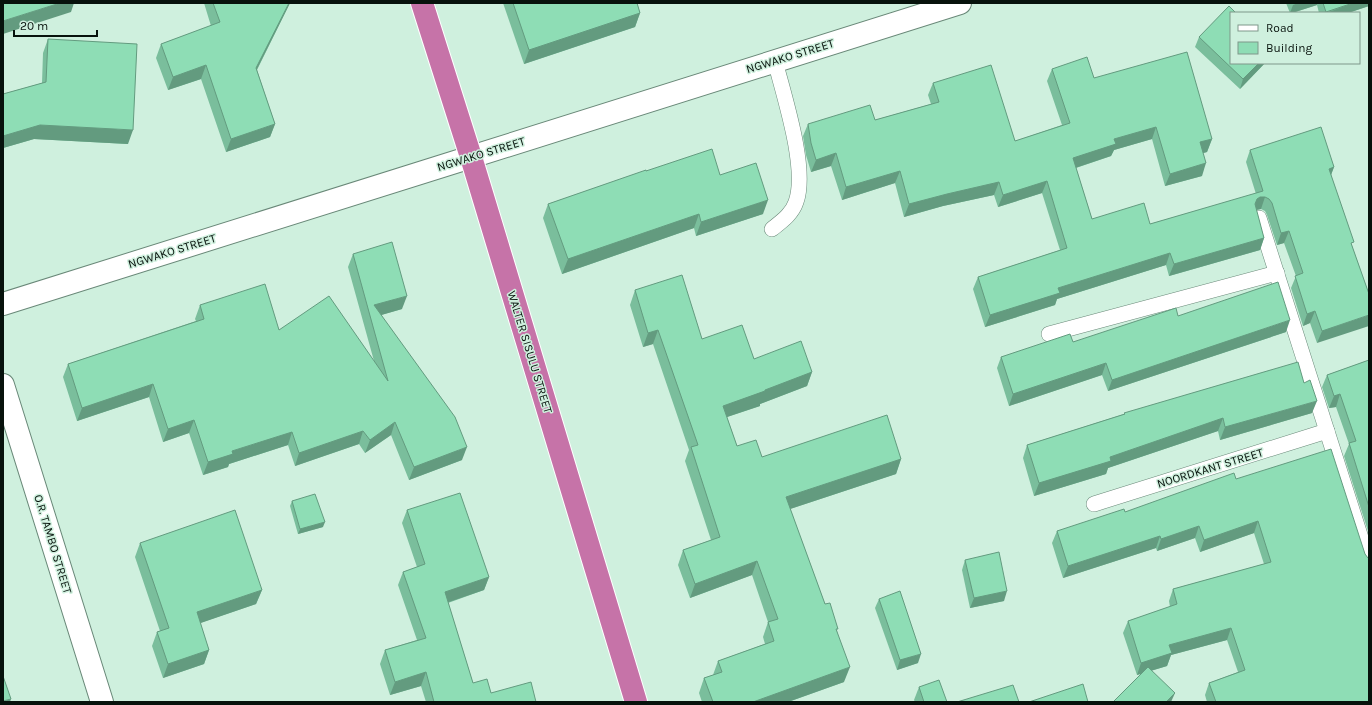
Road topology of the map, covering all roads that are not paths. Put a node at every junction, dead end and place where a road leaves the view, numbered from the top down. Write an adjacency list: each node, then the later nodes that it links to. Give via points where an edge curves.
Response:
1 (422, 3): 4 (highway, WALTER SISULU STREET)
2 (960, 3): 3 (street, NGWAKO STREET)
3 (776, 61): 4 (street, NGWAKO STREET); 6 (lane, via 797,150 799,186 796,202 790,214)
4 (471, 157): 8 (street, NGWAKO STREET); 15 (highway, WALTER SISULU STREET)
5 (1259, 218): 7 (lane)
6 (772, 229)
7 (1276, 273): 9 (lane); 11 (lane)
8 (3, 304)
9 (1049, 334)
10 (3, 385): 14 (street, O.R. TAMBO STREET)
11 (1327, 431): 12 (lane, NOORDKANT STREET); 13 (lane)
12 (1094, 504)
13 (1369, 563)
14 (102, 702)
15 (636, 702)

